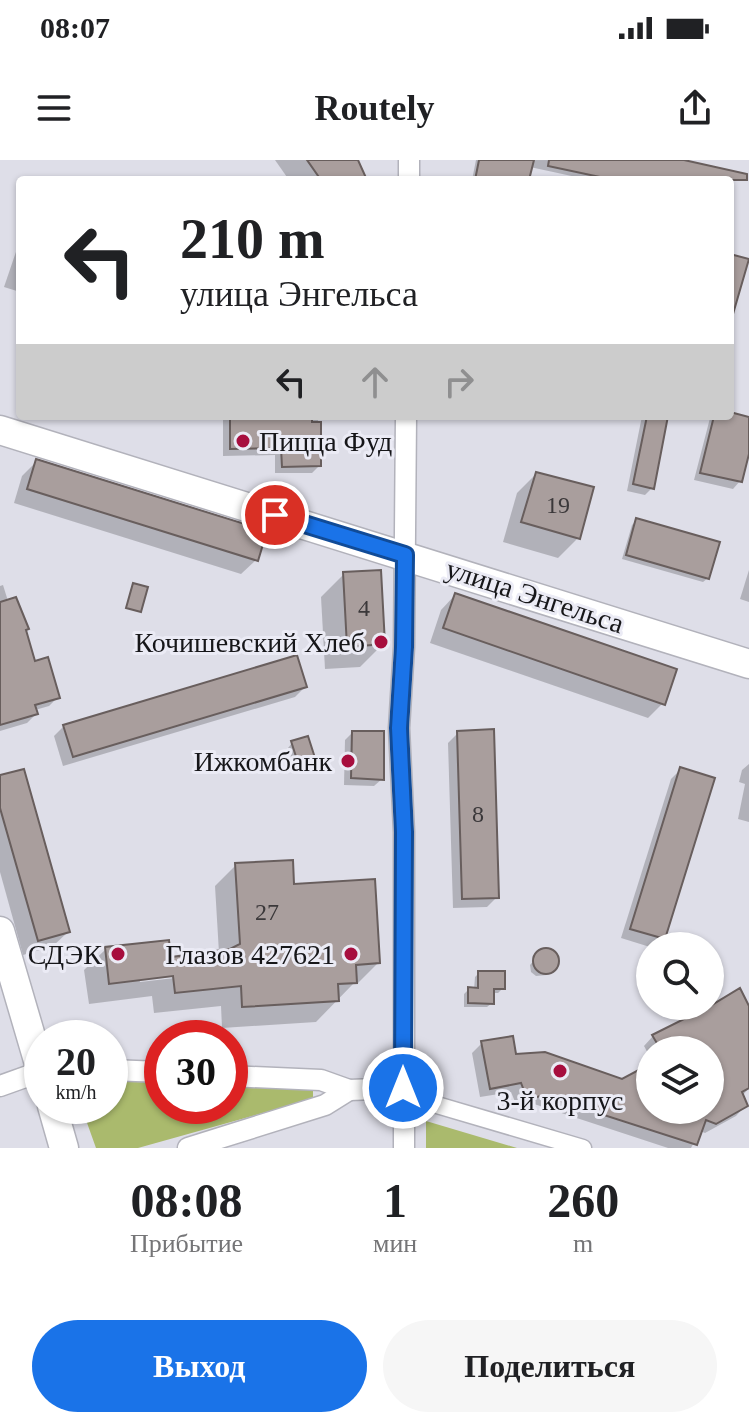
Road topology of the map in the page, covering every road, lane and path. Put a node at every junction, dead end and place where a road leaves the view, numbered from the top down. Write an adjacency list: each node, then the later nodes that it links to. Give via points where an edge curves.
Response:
1 (406, 420): 3 (street)
2 (0, 430): 3 (main road, улица Энгельса)
3 (405, 555): 4 (main road, улица Энгельса); 11 (street, via 399,728)
4 (749, 664)
5 (0, 931): 6 (main road)
6 (27, 1020)
7 (248, 1077): 10 (street, via 321,1080)
8 (24, 1078): 9 (street)
9 (0, 1086)
10 (349, 1090): 11 (street); 14 (street, via 325,1105)
11 (403, 1091): 15 (street); 16 (street)
12 (57, 1124): 13 (main road)
13 (64, 1148)
14 (188, 1148)
15 (404, 1148)
16 (583, 1148)

